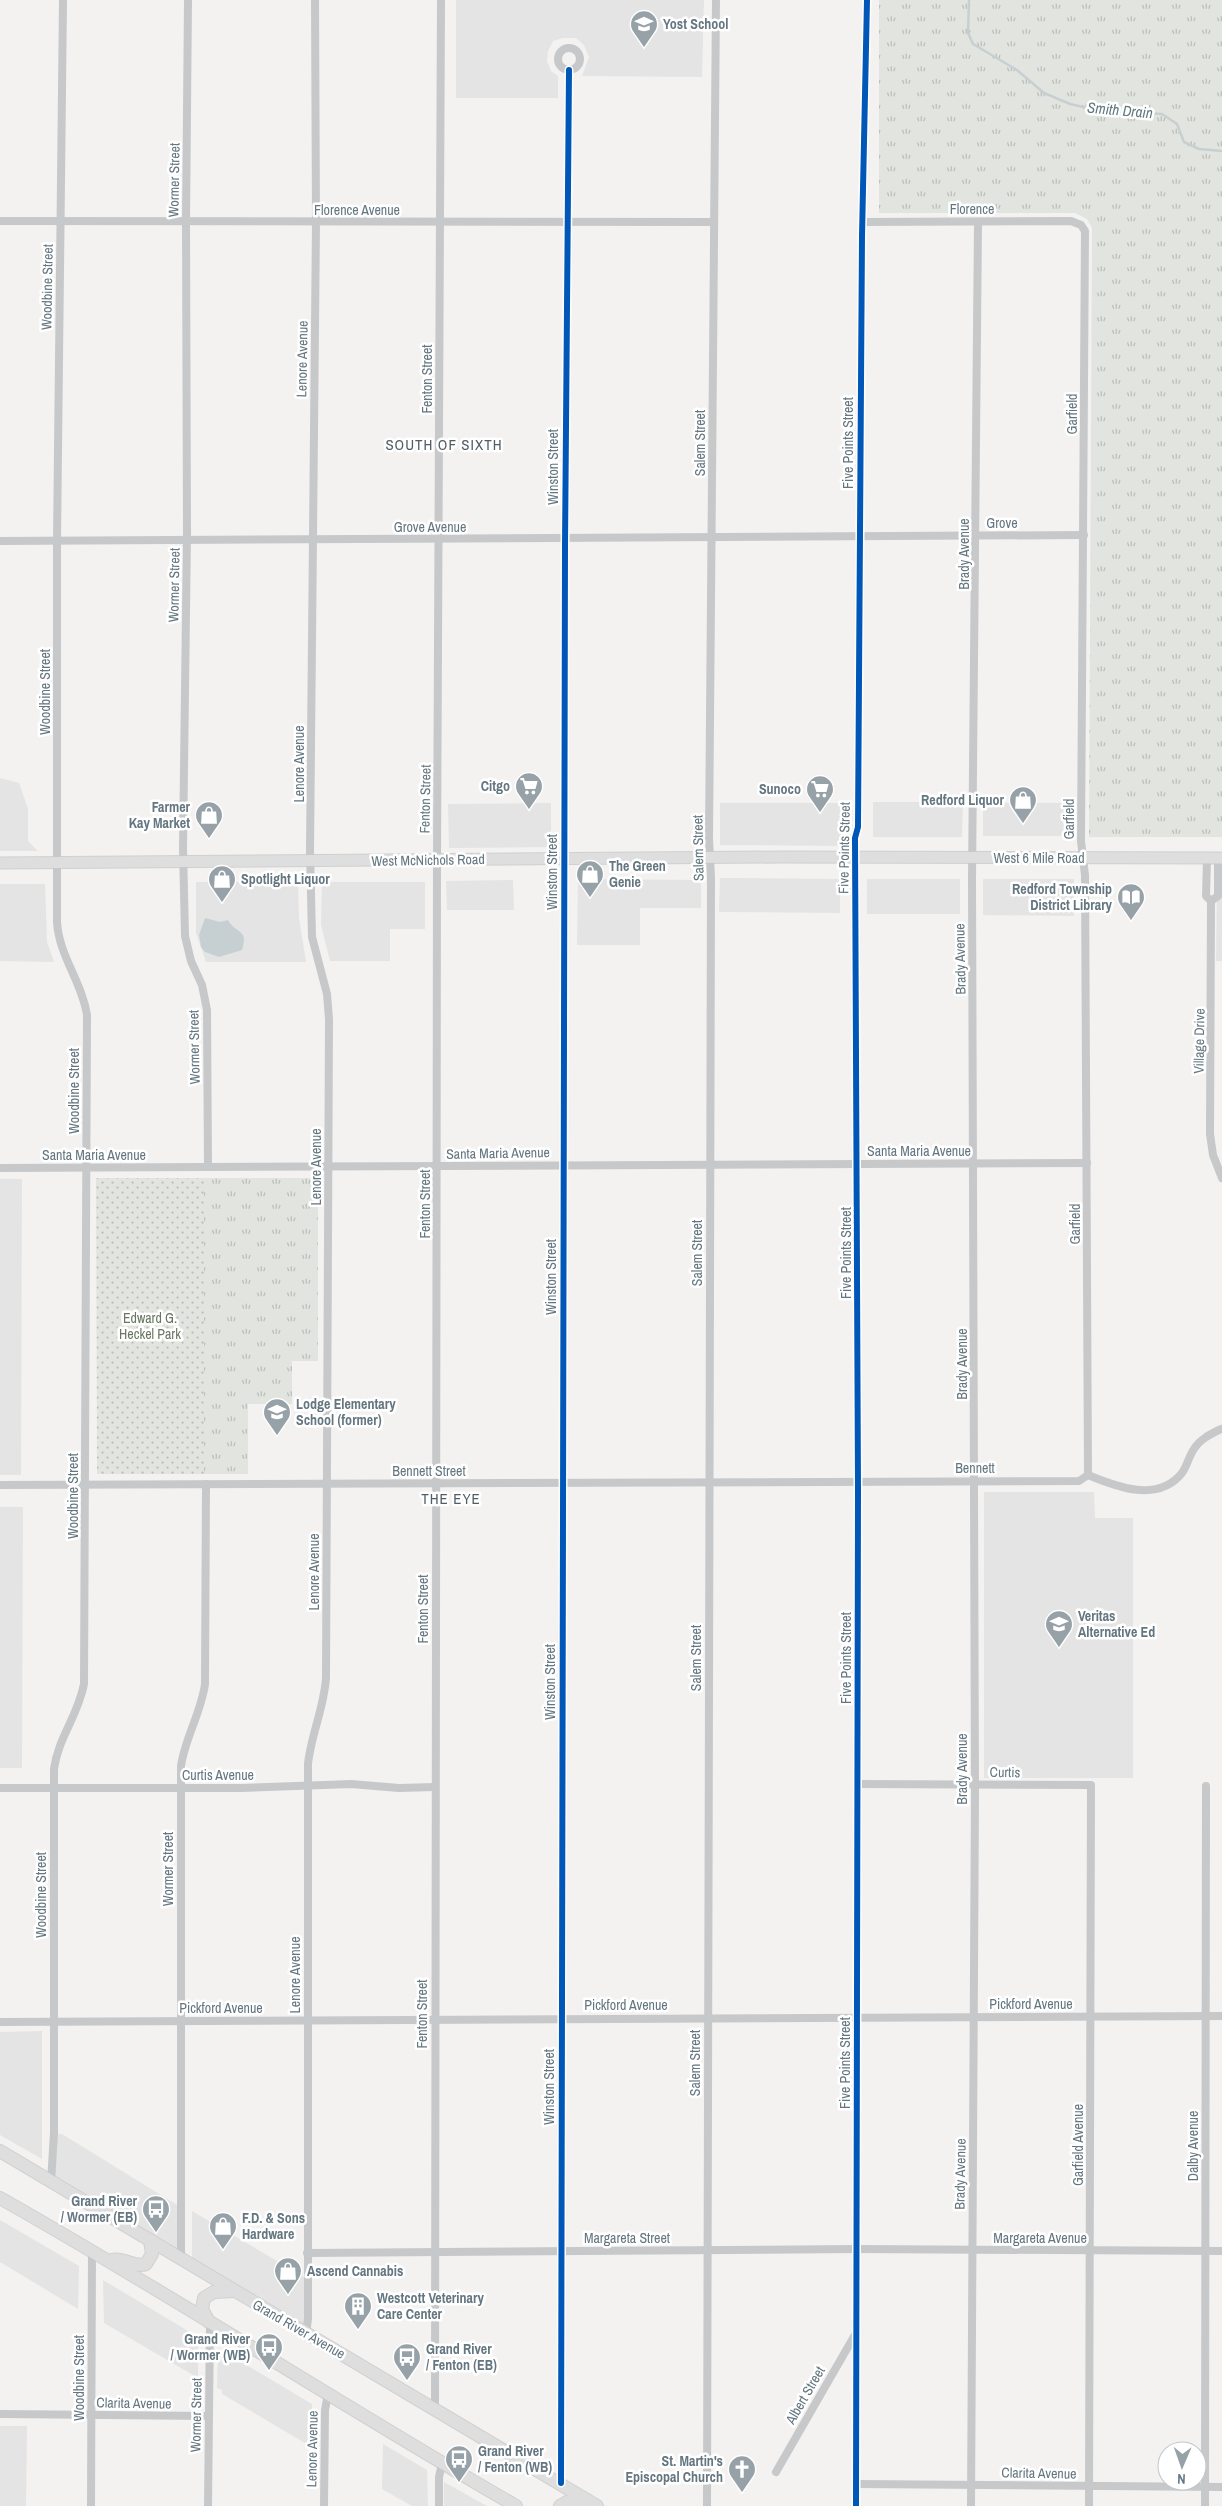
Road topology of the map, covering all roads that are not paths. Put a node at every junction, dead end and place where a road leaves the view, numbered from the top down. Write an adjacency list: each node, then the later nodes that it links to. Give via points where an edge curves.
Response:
1 (63, 0): 9 (street, Woodbine Street)
2 (188, 0): 10 (street, Wormer Street)
3 (315, 0): 11 (street, Lenore Avenue)
4 (441, 0): 12 (street, Fenton Street)
5 (716, 0): 13 (street, Salem Street)
6 (867, 0): 14 (street, Five Points Street)
7 (569, 70): 16 (street, Winston Street)
8 (0, 221): 9 (street, Florence Avenue)
9 (60, 221): 10 (street, Florence Avenue); 27 (street, Woodbine Street)
10 (186, 222): 11 (street, Florence Avenue); 24 (street, Wormer Street)
11 (316, 222): 12 (street, Florence Avenue); 25 (street, Lenore Avenue)
12 (440, 222): 16 (street, Florence Avenue); 23 (street, Fenton Street)
13 (714, 222): 16 (street, Florence Avenue); 20 (street, Salem Street)
14 (863, 222): 15 (street, Florence); 21 (street, Five Points Street)
15 (978, 222): 17 (street, Florence, via 1071,221); 18 (street, Brady Avenue)
16 (568, 223): 22 (street, Winston Street)
17 (1081, 225): 19 (street, Garfield, via 1086,236)
18 (976, 535): 19 (street, Grove); 21 (street, Grove); 30 (street, Brady Avenue)
19 (1084, 535): 31 (street, Garfield)
20 (712, 536): 21 (street, Grove Avenue); 22 (street, Grove Avenue); 29 (street, Salem Street)
21 (860, 536): 28 (street, Five Points Street)
22 (565, 538): 23 (street, Grove Avenue); 33 (street, Winston Street)
23 (439, 539): 25 (street, Grove Avenue); 34 (street, Fenton Street)
24 (187, 540): 25 (street, Grove Avenue); 27 (street, Grove Avenue); 36 (street, Wormer Street)
25 (313, 540): 35 (street, Lenore Avenue)
26 (0, 541): 27 (street, Grove Avenue)
27 (57, 541): 38 (street, Woodbine Street)
28 (856, 857): 29 (main road, West McNichols Road); 30 (main road, West 6 Mile Road); 40 (street, Five Points Street)
29 (710, 858): 33 (main road, West McNichols Road); 43 (street, Salem Street)
30 (973, 858): 31 (main road, West 6 Mile Road); 44 (street, Brady Avenue)
31 (1082, 858): 32 (main road, West 6 Mile Road); 41 (street, Garfield, via 1085,875)
32 (1216, 858): 39 (street, Village Drive, via 1206,896); 39 (street, Village Drive, via 1218,896)
33 (564, 859): 34 (main road, West McNichols Road); 42 (street, Winston Street)
34 (437, 860): 35 (main road, West McNichols Road); 47 (street, Fenton Street)
35 (311, 861): 36 (main road, West McNichols Road); 46 (street, Lenore Avenue, via 312,937 329,1008)
36 (183, 862): 38 (main road, West McNichols Road); 45 (street, Wormer Street, via 186,943 202,985 207,1010)
37 (0, 863): 38 (main road, West McNichols Road)
38 (58, 863): 48 (street, Woodbine Street, via 59,938 65,958 81,988 87,1015)
39 (1211, 901): 50 (street, Village Drive, via 1210,1134 1213,1155)
40 (858, 1163): 43 (street, Santa Maria Avenue); 44 (street, Santa Maria Avenue); 53 (street, Five Points Street)
41 (1087, 1163): 44 (street, Santa Maria Avenue); 52 (street, Garfield)
42 (564, 1164): 43 (street, Santa Maria Avenue); 47 (street, Santa Maria Avenue); 56 (street, Winston Street)
43 (710, 1164): 55 (street, Salem Street)
44 (974, 1164): 54 (street, Brady Avenue)
45 (208, 1166): 46 (street, Santa Maria Avenue); 48 (street, Santa Maria Avenue)
46 (329, 1166): 47 (street, Santa Maria Avenue); 58 (street, Lenore Avenue)
47 (438, 1166): 59 (street, Fenton Street)
48 (87, 1167): 49 (street, Santa Maria Avenue); 60 (street, Woodbine Street)
49 (0, 1168)
50 (1222, 1178)
51 (1221, 1429): 52 (street, via 1199,1442 1181,1474 1161,1488 1138,1490)
52 (1088, 1475): 54 (street, Bennett, via 1079,1481)
53 (858, 1481): 54 (street, Bennett); 55 (street, Bennett Street); 62 (street, Five Points Street)
54 (975, 1481): 63 (street, Brady Avenue)
55 (709, 1482): 56 (street, Bennett Street); 76 (street, Salem Street)
56 (563, 1483): 59 (street, Bennett Street); 77 (street, Winston Street)
57 (206, 1484): 58 (street, Bennett Street); 60 (street, Bennett Street); 67 (street, Wormer Street, via 205,1684 200,1710 183,1752)
58 (327, 1484): 59 (street, Bennett Street); 65 (street, Lenore Avenue, via 326,1678 323,1704 310,1751)
59 (436, 1484): 68 (street, Fenton Street)
60 (85, 1485): 61 (street, Bennett Street); 70 (street, Woodbine Street, via 84,1684 78,1710 57,1753)
61 (0, 1486)
62 (858, 1784): 63 (street, Curtis); 71 (street, Five Points Street)
63 (975, 1784): 64 (street, Curtis); 72 (street, Brady Avenue)
64 (1091, 1785): 73 (street, Garfield Avenue)
65 (308, 1786): 67 (street, Curtis Avenue); 68 (street, Curtis Avenue); 80 (street, Lenore Avenue)
66 (1206, 1786): 74 (street, Dalby Avenue)
67 (181, 1787): 70 (street, Curtis Avenue); 79 (street, Wormer Street)
68 (435, 1787): 78 (street, Fenton Street)
69 (0, 1788): 70 (street, Curtis Avenue)
70 (54, 1788): 81 (street, Woodbine Street)
71 (858, 2016): 72 (street, Pickford Avenue); 76 (street, Pickford Avenue); 87 (street, Five Points Street)
72 (974, 2016): 73 (street, Pickford Avenue); 90 (street, Brady Avenue)
73 (1090, 2016): 74 (street, Pickford Avenue); 92 (street, Garfield Avenue)
74 (1205, 2016): 75 (street, Pickford Avenue); 95 (street, Dalby Avenue)
75 (1222, 2016)
76 (708, 2017): 77 (street, Pickford Avenue); 89 (street, Salem Street)
77 (561, 2018): 78 (street, Pickford Avenue); 91 (street, Winston Street)
78 (435, 2019): 80 (street, Pickford Avenue); 94 (street, Fenton Street)
79 (181, 2020): 80 (street, Pickford Avenue); 81 (street, Pickford Avenue); 97 (street, Wormer Street)
80 (307, 2020): 96 (street, Lenore Avenue)
81 (54, 2021): 82 (street, Pickford Avenue); 84 (street, Woodbine Street)
82 (0, 2022)
83 (0, 2151): 84 (main road, Grand River Avenue)
84 (51, 2182): 86 (main road, Grand River Avenue)
85 (0, 2198): 88 (main road)
86 (150, 2240): 97 (main road, Grand River Avenue); 98 (main road, via 152,2254 146,2264 119,2259)
87 (857, 2249): 89 (street, Margareta Street); 90 (street, Margareta Avenue); 101 (street, Five Points Street)
88 (92, 2250): 98 (main road); 106 (street, Woodbine Street)
89 (708, 2250): 91 (street, Margareta Street); 126 (street, Salem Street)
90 (971, 2250): 92 (street, Margareta Avenue); 113 (street, Brady Avenue)
91 (561, 2251): 94 (street, Margareta Street); 111 (street, Winston Street)
92 (1090, 2251): 95 (street, Margareta Avenue); 114 (street, Garfield Avenue)
93 (1222, 2251): 95 (street, Margareta Avenue)
94 (434, 2252): 96 (street, Margareta Street); 104 (street, Fenton Street)
95 (1205, 2252): 108 (street, Dalby Avenue)
96 (308, 2253): 102 (street, Lenore Avenue)
97 (180, 2259): 99 (main road, Grand River Avenue)
98 (110, 2261): 100 (main road)
99 (233, 2291): 100 (main road, via 214,2292 204,2298 202,2309); 102 (main road, Grand River Avenue)
100 (210, 2324): 103 (main road); 107 (street, Wormer Street)
101 (857, 2332): 110 (street, Albert Street); 112 (street, Five Points Street)
102 (306, 2334): 104 (main road, Grand River Avenue)
103 (328, 2394): 109 (main road); 122 (street, Lenore Avenue, via 324,2410)
104 (434, 2408): 111 (main road, Grand River Avenue)
105 (0, 2414): 106 (street, Clarita Avenue)
106 (92, 2415): 107 (street, Clarita Avenue); 120 (street, Woodbine Street)
107 (208, 2416): 121 (street, Wormer Street)
108 (1205, 2441)
109 (442, 2464): 123 (street); 124 (main road)
110 (776, 2472)
111 (561, 2483): 119 (main road, Grand River Avenue)
112 (856, 2484): 113 (street, Clarita Avenue); 127 (street, Five Points Street)
113 (971, 2484): 114 (street, Clarita Avenue); 128 (street, Brady Avenue)
114 (1089, 2486): 115 (street, Clarita Avenue); 129 (street, Garfield Avenue)
115 (1157, 2487)
116 (1207, 2487): 117 (street, Clarita Avenue)
117 (1222, 2487)
118 (1205, 2491): 130 (street, Dalby Avenue)
119 (592, 2503): 125 (main road, via 567,2502)
120 (91, 2506)
121 (208, 2506)
122 (324, 2506)
123 (439, 2506)
124 (516, 2506)
125 (560, 2506)
126 (708, 2506)
127 (856, 2506)
128 (971, 2506)
129 (1089, 2506)
130 (1205, 2506)

